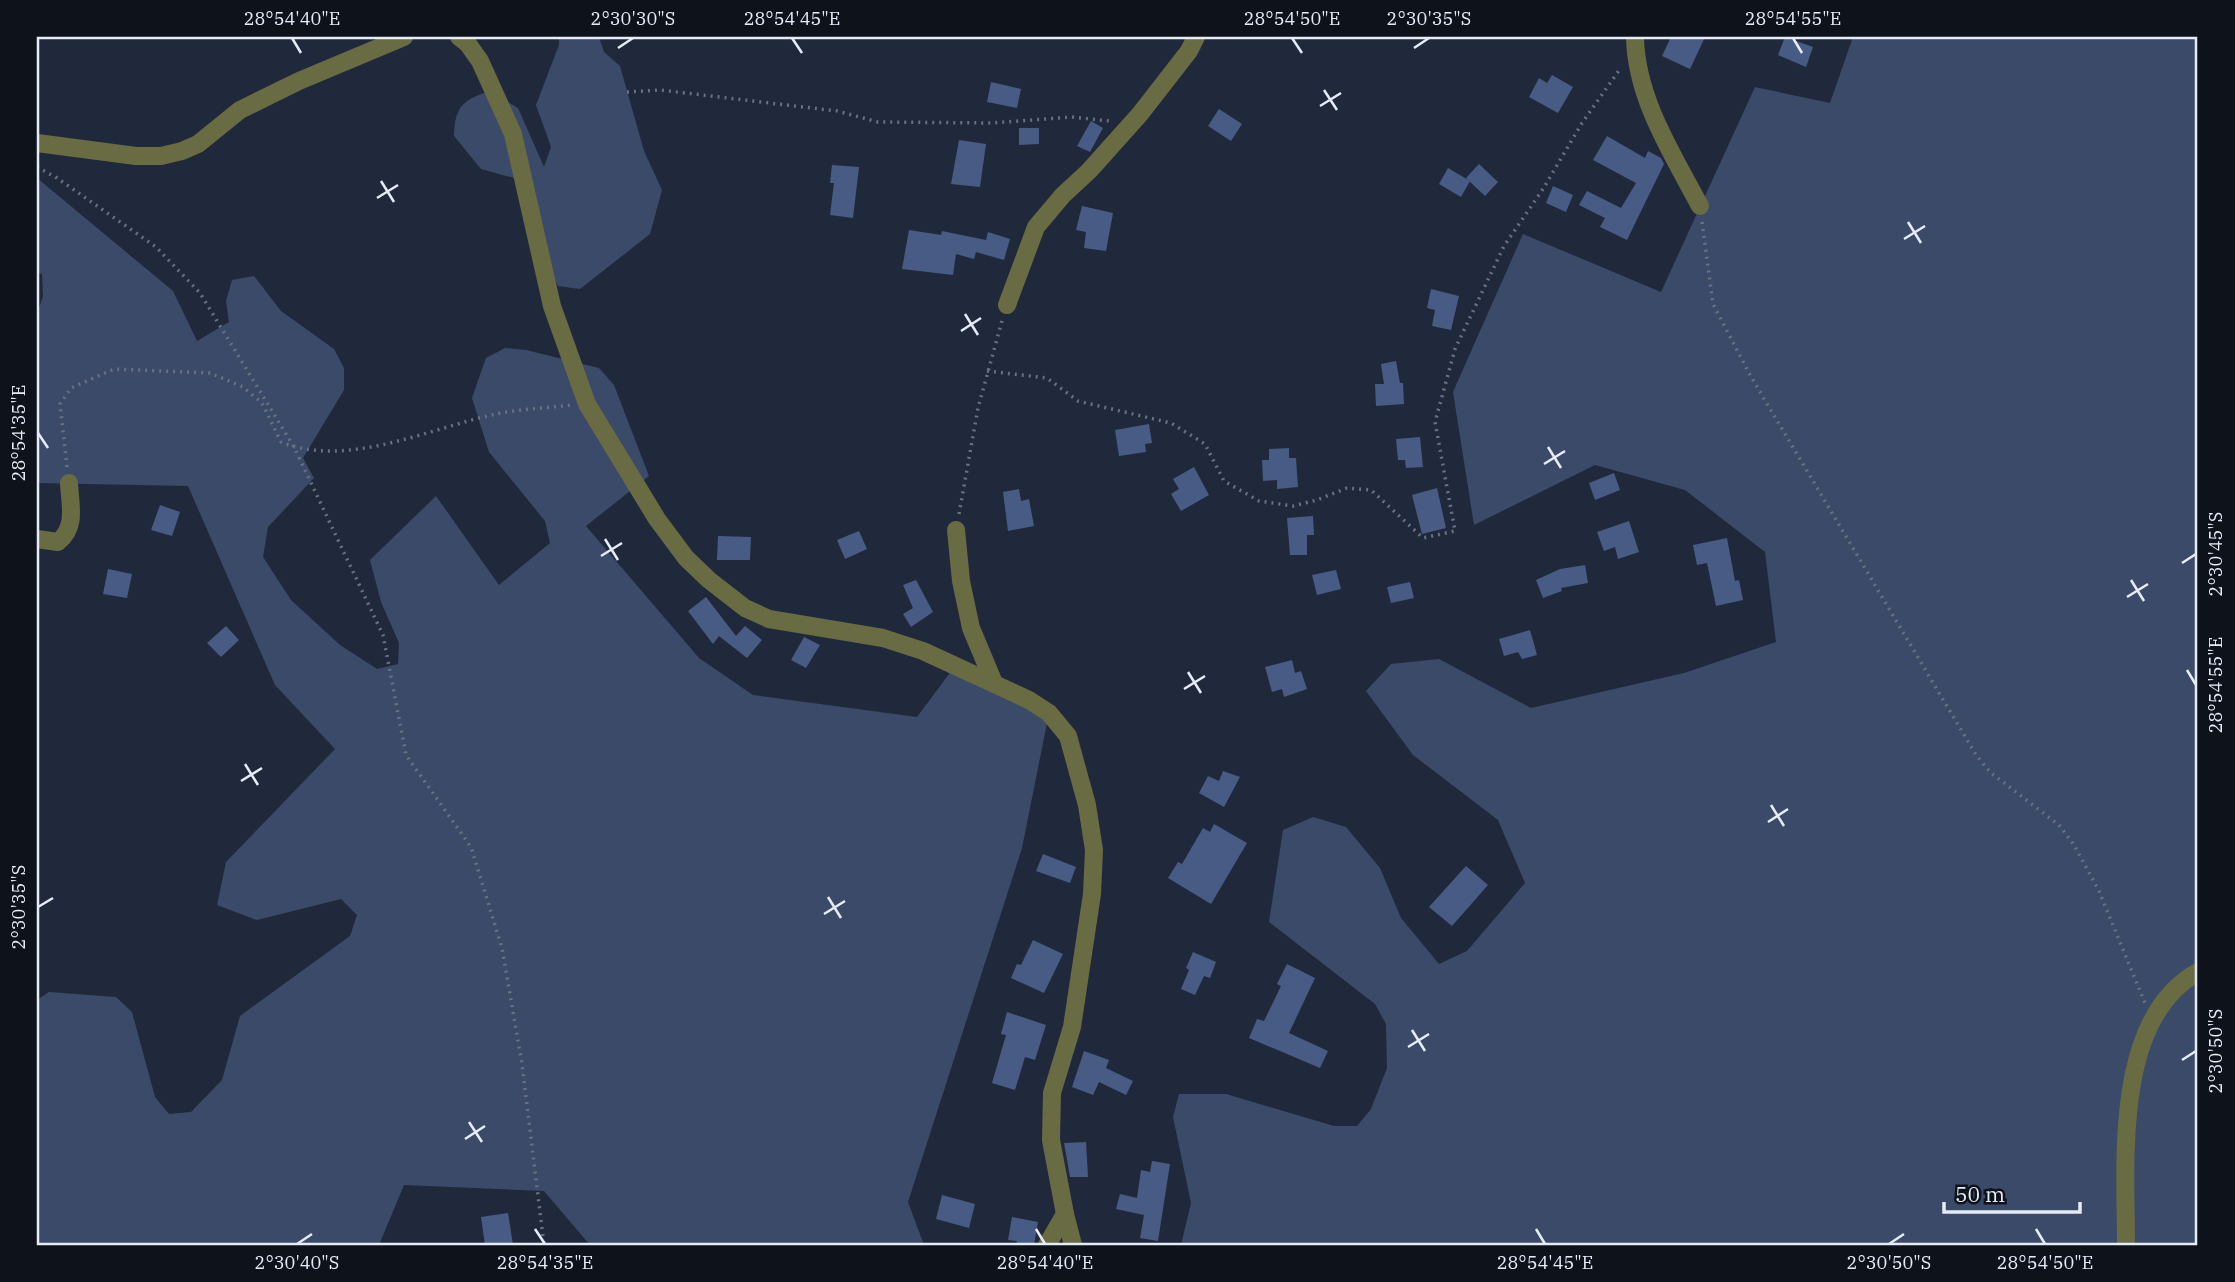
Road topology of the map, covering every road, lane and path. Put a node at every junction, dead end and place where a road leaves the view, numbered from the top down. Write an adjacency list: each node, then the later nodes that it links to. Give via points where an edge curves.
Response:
1 (404, 37): 7 (street, via 251,104 183,151 136,156)
2 (459, 37): 12 (street, via 480,61 513,134 552,306)
3 (1196, 37): 6 (street)
4 (1635, 38): 9 (street, via 1642,86); 11 (path, via 1616,76 1504,246 1455,349 1435,422 1455,531 1423,538 1371,490 1347,488 1293,506 1259,501 1224,481 1205,444 1171,423 1078,401 1047,378)
5 (627, 92): 6 (path, via 660,90 837,111 878,122 992,123 1072,117)
6 (1129, 127): 10 (street, via 1036,227)
7 (37, 143)
8 (37, 167): 13 (path, via 156,247 200,293)
9 (1700, 206): 19 (path, via 1713,304 1750,375 1976,755 1991,773 2059,825 2074,845 2099,891)
10 (1007, 305): 11 (path)
11 (987, 371): 15 (path)
12 (587, 404): 13 (path, via 498,413 396,444 333,450); 17 (street, via 672,541 709,580 745,608 769,619 883,638)
13 (294, 447): 14 (path, via 281,442 262,402 243,387 209,373 114,369 71,388 60,404); 21 (path, via 383,635 406,755 471,847 502,948 522,1064)
14 (69, 483): 16 (street, via 71,527 66,536 58,542)
15 (956, 530): 17 (street, via 971,628)
16 (37, 539)
17 (994, 683): 20 (street, via 1049,713 1069,737 1094,850 1072,1027 1052,1093 1051,1140)
18 (2198, 972): 19 (street, via 2165,999)
19 (2152, 1021): 24 (street, via 2135,1066 2128,1113)
20 (1065, 1214): 22 (street); 23 (street)
21 (544, 1245)
22 (1046, 1245)
23 (1073, 1245)
24 (2126, 1245)

